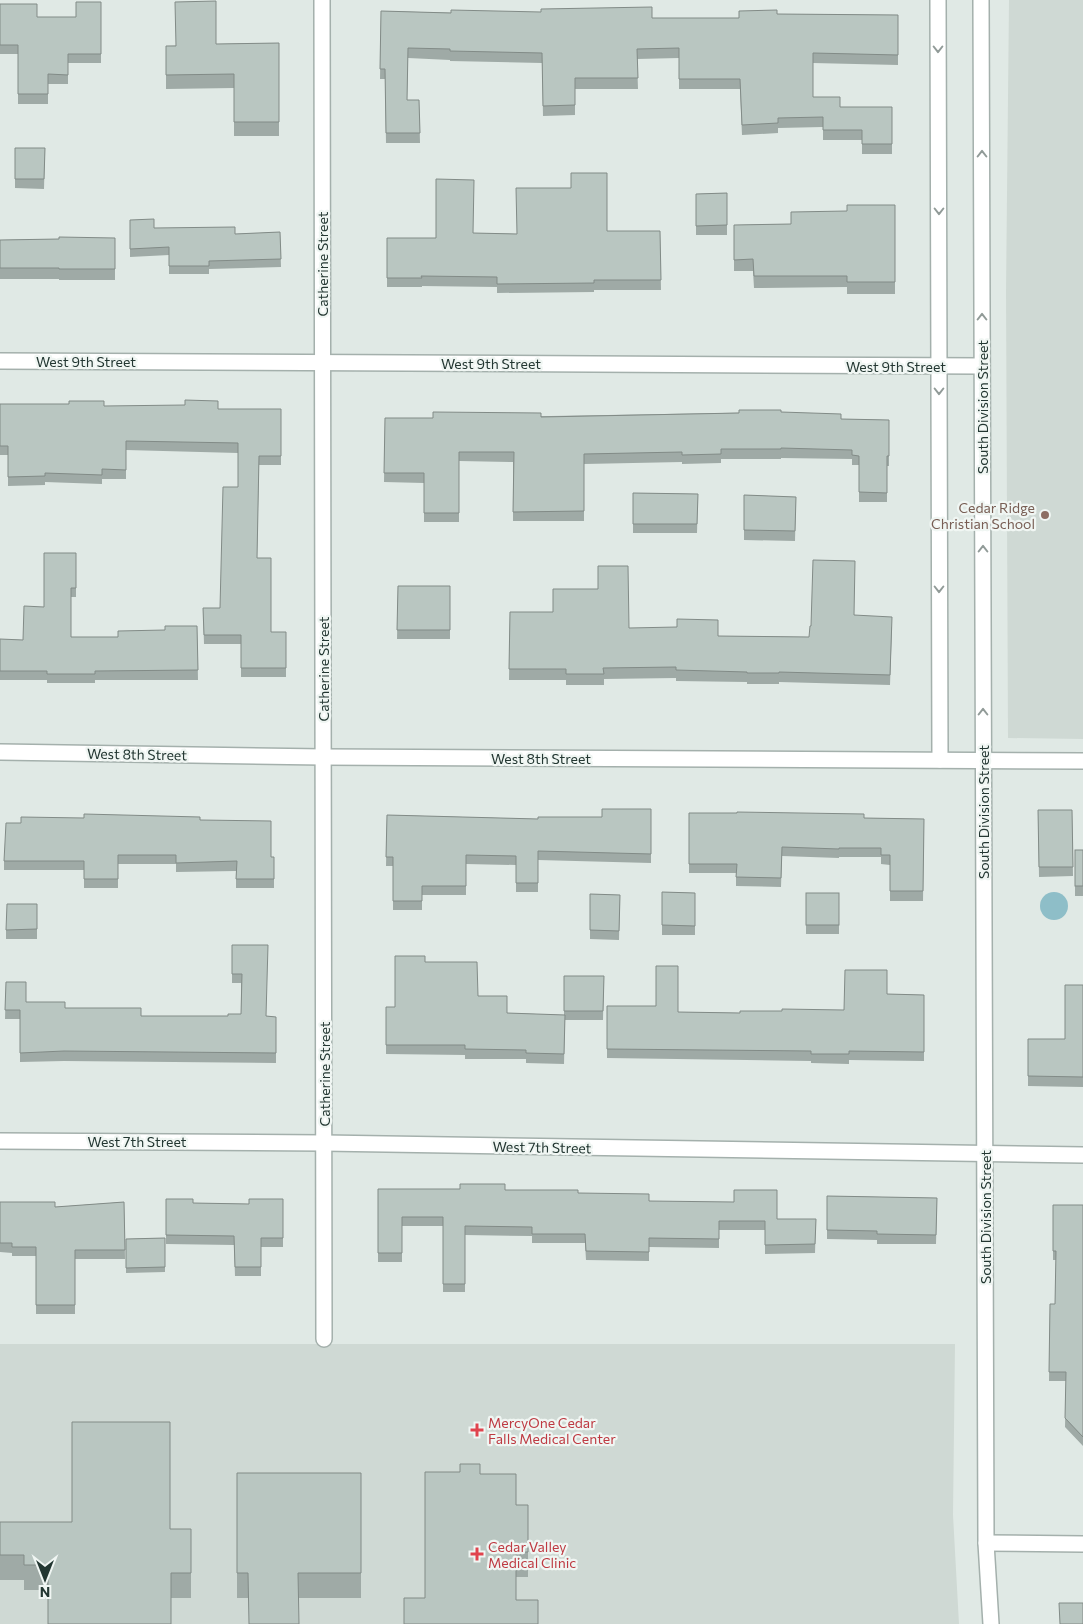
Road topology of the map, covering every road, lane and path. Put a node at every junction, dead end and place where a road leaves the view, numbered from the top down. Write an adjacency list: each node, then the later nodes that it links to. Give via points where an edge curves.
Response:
1 (322, 0): 5 (street, Catherine Street)
2 (938, 0): 6 (street, one-way to 6)
3 (981, 0): 7 (street, South Division Street, one-way to 3)
4 (0, 361): 5 (street, West 9th Street)
5 (323, 362): 6 (street, West 9th Street); 9 (street, Catherine Street)
6 (939, 366): 7 (street, West 9th Street); 10 (street, one-way to 10)
7 (982, 366): 11 (street, South Division Street, one-way to 7)
8 (0, 752): 9 (street, West 8th Street)
9 (323, 757): 10 (street, West 8th Street); 14 (street, Catherine Street)
10 (940, 760): 11 (street, West 8th Street)
11 (983, 761): 12 (street, West 8th Street); 15 (street, South Division Street)
12 (1083, 761)
13 (0, 1140): 14 (street, West 7th Street)
14 (324, 1143): 15 (street, West 7th Street); 17 (street, Catherine Street)
15 (984, 1154): 16 (street, West 7th Street); 18 (street, South Division Street)
16 (1083, 1155)
17 (324, 1338)
18 (986, 1543): 19 (street); 20 (street, South Division Street)
19 (1083, 1544)
20 (990, 1624)

